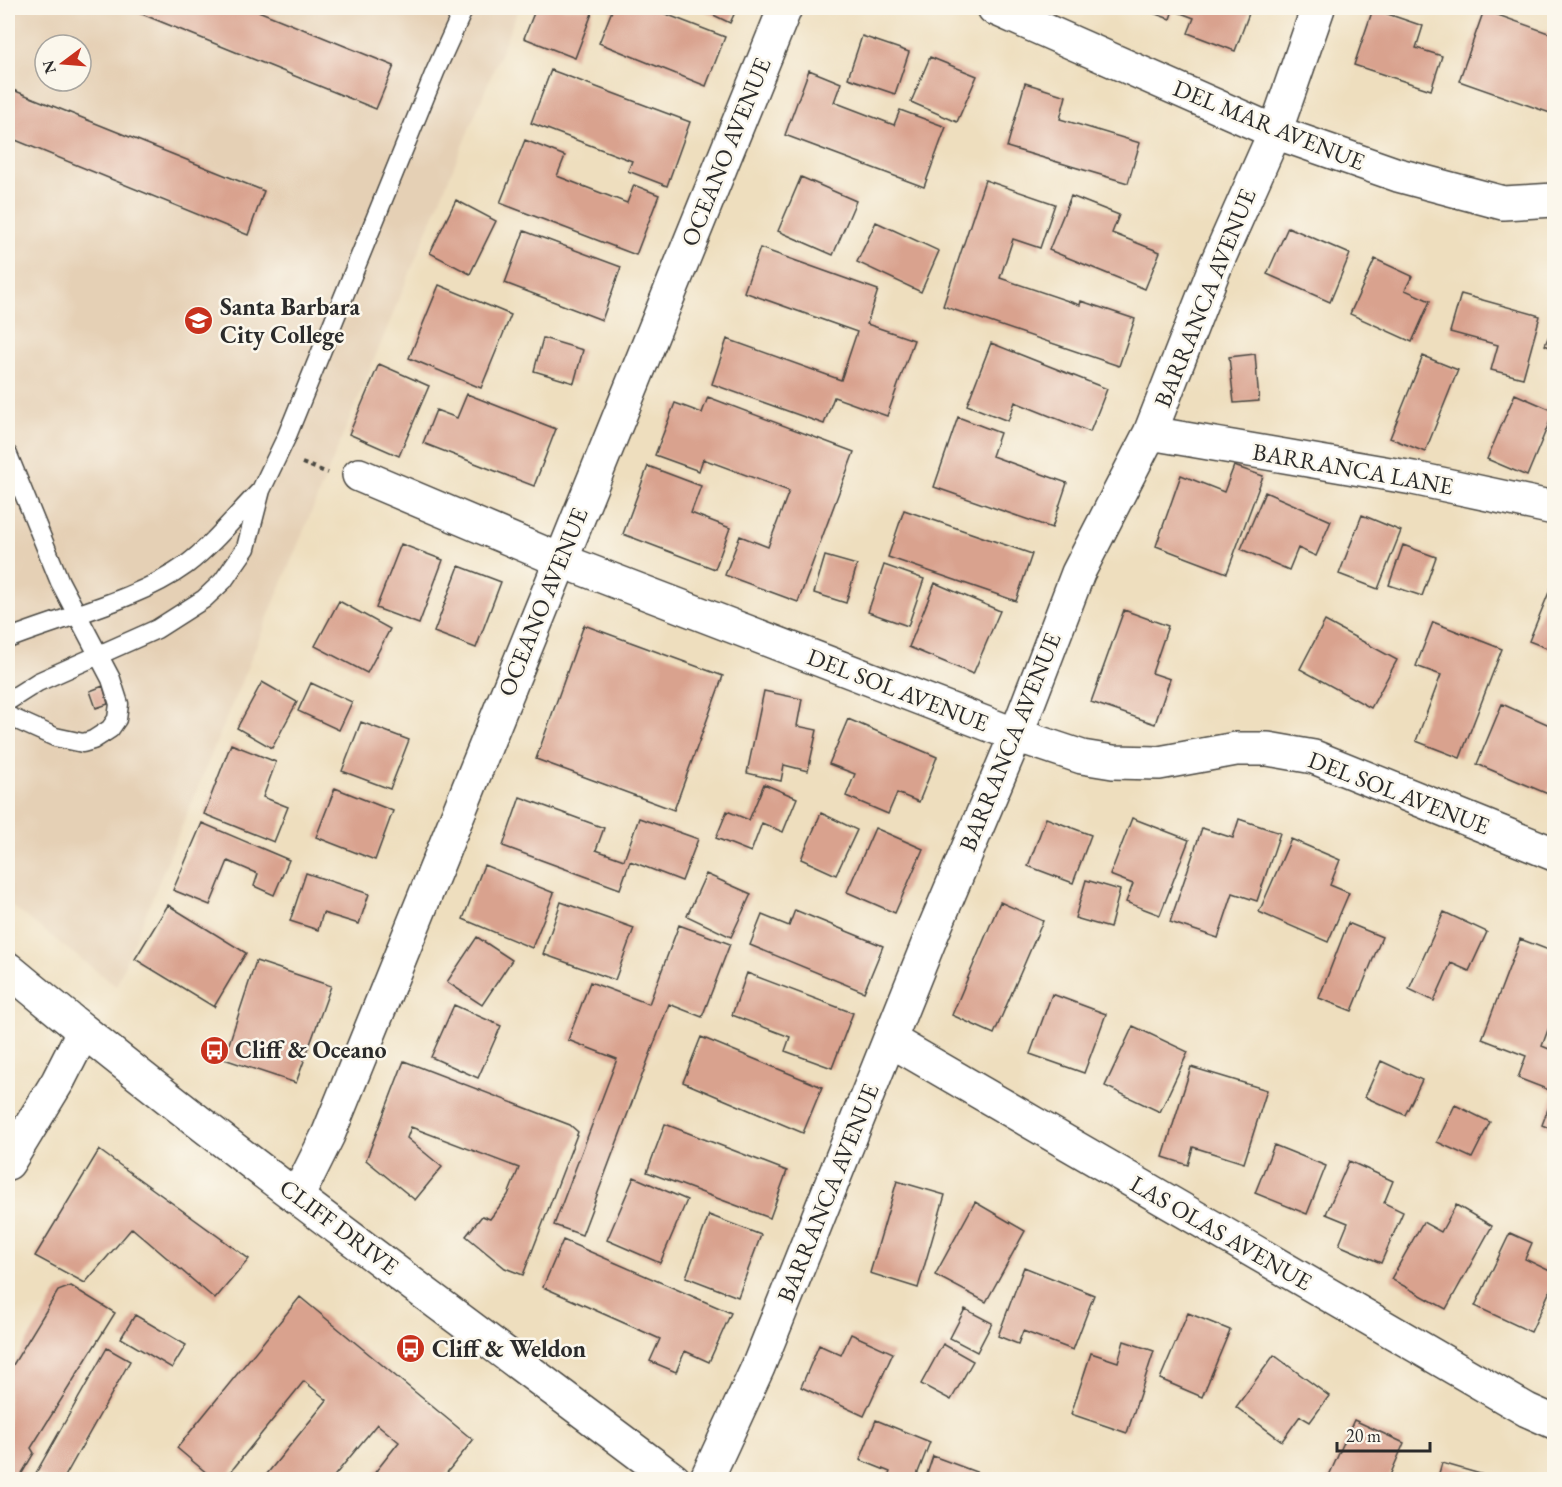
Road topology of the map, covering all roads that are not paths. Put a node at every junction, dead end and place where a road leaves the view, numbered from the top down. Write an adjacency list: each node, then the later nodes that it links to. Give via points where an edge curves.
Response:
1 (464, 8): 10 (lane)
2 (785, 8): 12 (street, OCEANO AVENUE)
3 (994, 8): 5 (street, DEL MAR AVENUE)
4 (1318, 8): 5 (street, BARRANCA AVENUE)
5 (1275, 132): 6 (street, DEL MAR AVENUE, via 1398,175 1503,203); 7 (street, BARRANCA AVENUE, via 1215,267)
6 (1554, 200)
7 (1150, 433): 11 (street, BARRANCA LANE, via 1413,478); 18 (street, BARRANCA AVENUE, via 1078,573)
8 (8, 455): 13 (lane)
9 (358, 475): 12 (street, DEL SOL AVENUE)
10 (261, 490): 13 (lane, via 187,564 132,594); 15 (lane, via 246,548 223,581 183,615)
11 (1554, 508)
12 (560, 560): 18 (street, DEL SOL AVENUE); 24 (street, OCEANO AVENUE, via 328,1135)
13 (76, 613): 14 (lane); 15 (lane)
14 (8, 639)
15 (97, 655): 16 (lane, via 38,682); 17 (lane, via 119,704 117,718 104,735 73,743)
16 (8, 701)
17 (8, 716)
18 (1016, 735): 19 (street, DEL SOL AVENUE, via 1082,757 1113,762 1159,763 1236,749 1268,749 1314,757); 22 (street, BARRANCA AVENUE)
19 (1554, 854)
20 (8, 969): 21 (street, CLIFF DRIVE)
21 (82, 1032): 23 (street, via 58,1081); 24 (street, CLIFF DRIVE)
22 (890, 1040): 25 (street, LAS OLAS AVENUE, via 1350,1309); 27 (street, BARRANCA AVENUE, via 758,1366)
23 (8, 1164)
24 (298, 1195): 26 (street, CLIFF DRIVE)
25 (1554, 1422)
26 (674, 1479)
27 (706, 1479)

